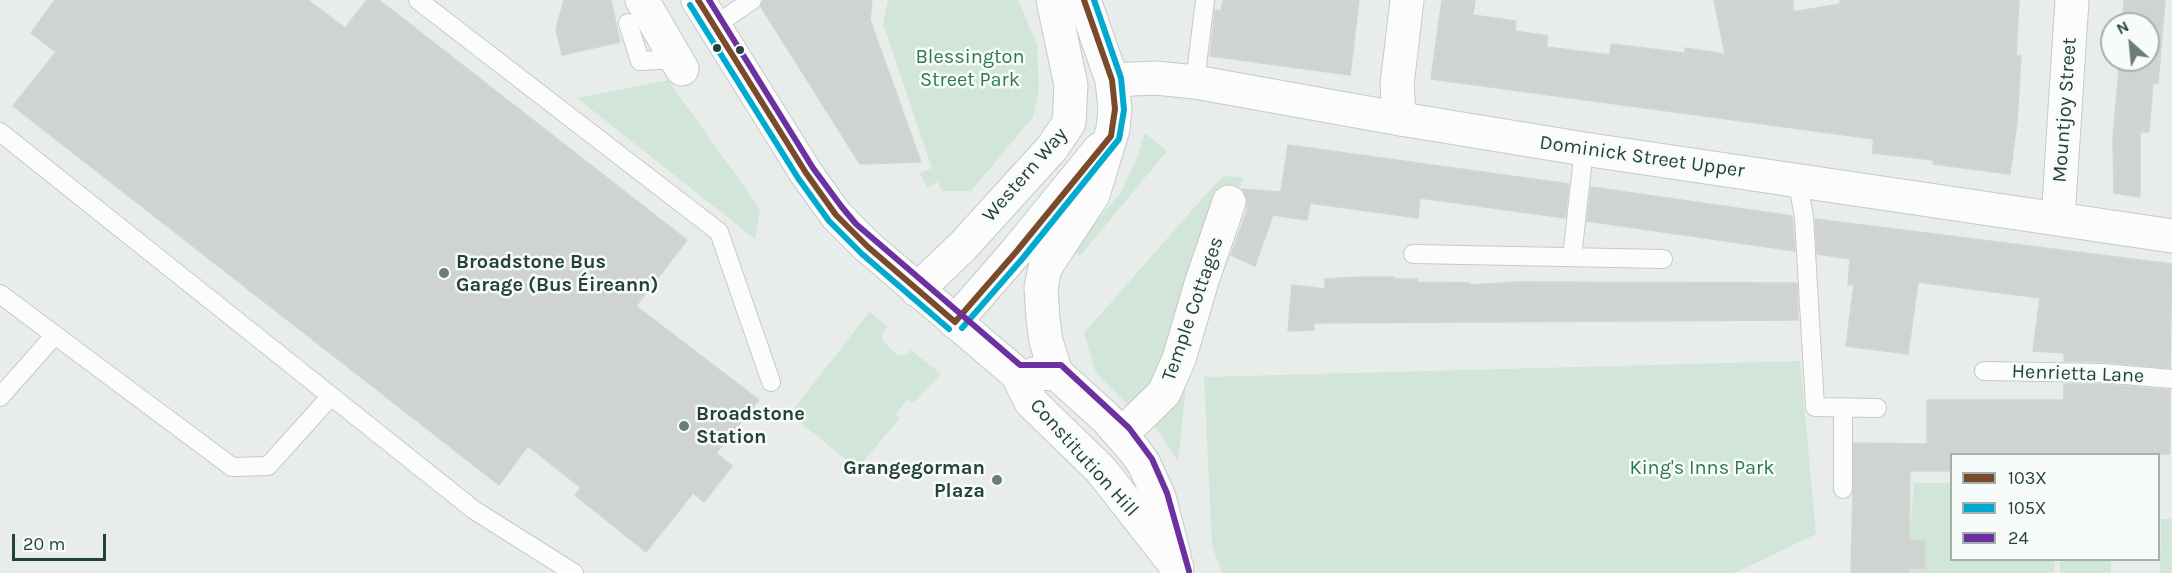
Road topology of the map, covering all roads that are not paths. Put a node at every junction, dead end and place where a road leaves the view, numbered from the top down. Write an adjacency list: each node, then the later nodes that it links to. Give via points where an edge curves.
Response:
1 (418, 0): 32 (lane, via 719,232)
2 (752, 0): 9 (lane)
3 (1053, 0): 24 (main road, Western Way, via 1071,85 1069,123 1052,148 963,246)
4 (1084, 0): 11 (main road)
5 (1205, 0): 12 (lane)
6 (1407, 0): 13 (main road, via 1397,85)
7 (2072, 0): 19 (main road, Mountjoy Street)
8 (635, 12): 10 (main road)
9 (706, 14): 24 (main road, Constitution Hill, via 836,215)
10 (680, 64)
11 (1112, 80): 12 (main road, Dominick Street Upper, via 1156,78); 15 (main road, via 1115,109)
12 (1195, 82): 13 (main road, Dominick Street Upper)
13 (1401, 119): 16 (main road, Dominick Street Upper)
14 (0, 132): 33 (lane)
15 (1111, 136): 26 (main road, Western Way); 29 (main road, via 1093,195 1045,268 1041,288 1043,319)
16 (1584, 149): 17 (main road, Dominick Street Upper); 22 (lane)
17 (1797, 179): 19 (main road, Dominick Street Upper); 35 (lane, via 1804,217 1815,407)
18 (1229, 202): 37 (main road, Temple Cottages, via 1179,359 1164,393)
19 (2058, 219): 20 (main road, Dominick Street Upper)
20 (2172, 236)
21 (1413, 254): 22 (lane)
22 (1572, 257): 23 (lane)
23 (1663, 259)
24 (917, 290): 26 (main road, Constitution Hill)
25 (0, 294): 27 (lane)
26 (955, 322): 30 (main road, Constitution Hill)
27 (54, 336): 33 (lane, via 232,467 268,466); 34 (lane)
28 (1984, 371): 31 (lane, Henrietta Lane, via 2102,373)
29 (1056, 373): 30 (main road, Constitution Hill); 37 (main road, Constitution Hill)
30 (1017, 374): 39 (main road, Constitution Hill, via 1031,402 1101,470)
31 (2172, 379)
32 (771, 382)
33 (332, 396): 40 (lane, via 474,510)
34 (0, 397)
35 (1843, 407): 36 (lane); 38 (lane)
36 (1877, 408)
37 (1122, 434): 39 (main road, Constitution Hill, via 1144,464 1159,497)
38 (1843, 489)
39 (1179, 570)
40 (574, 573)

